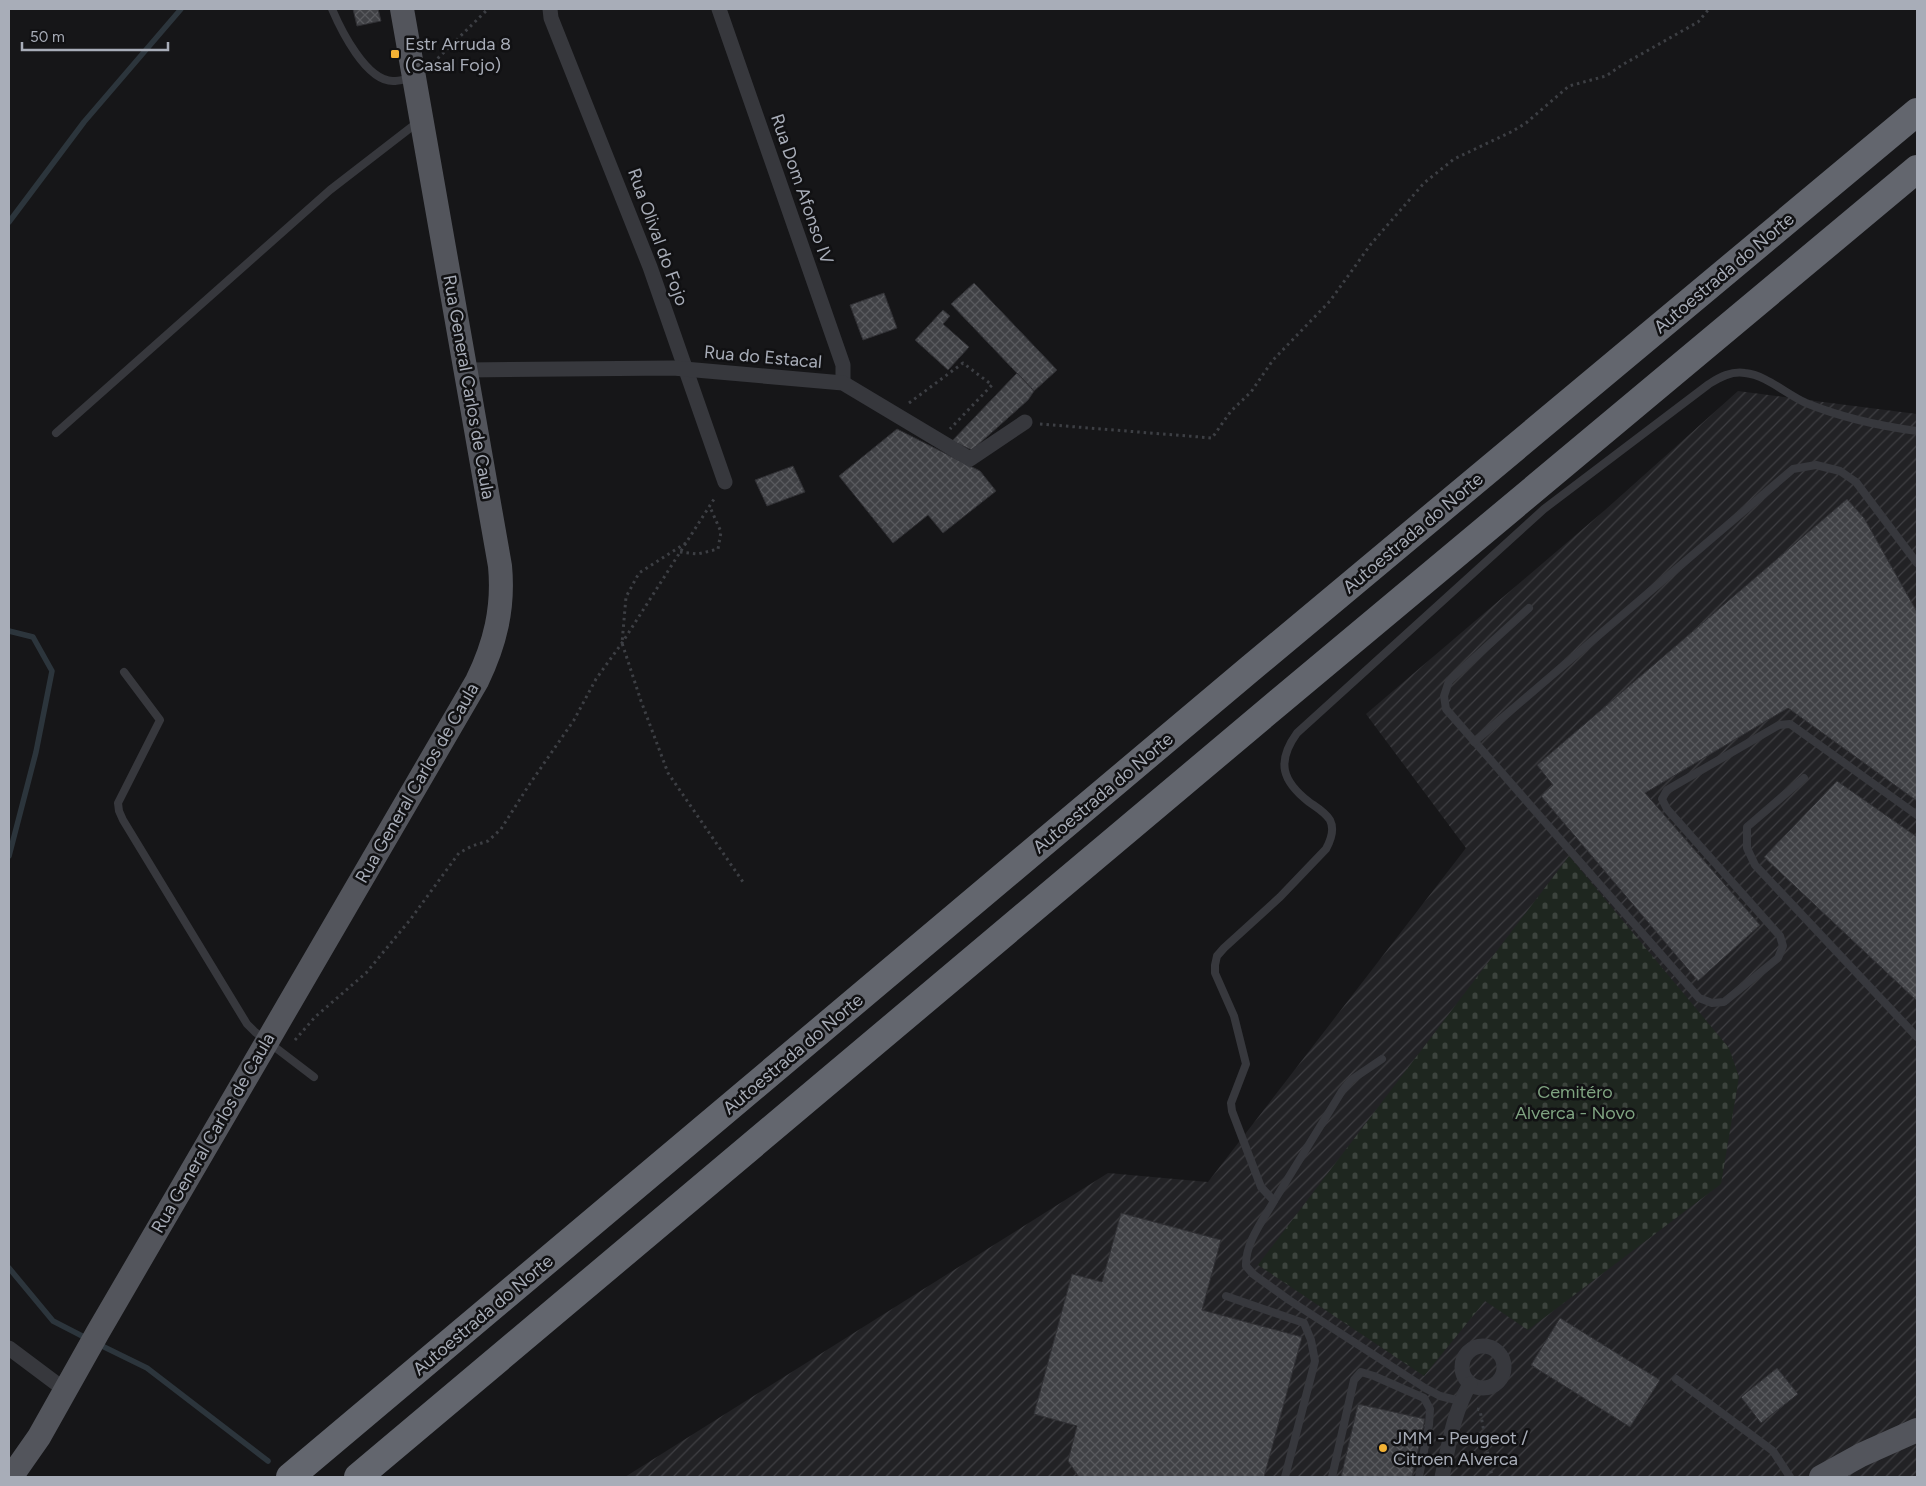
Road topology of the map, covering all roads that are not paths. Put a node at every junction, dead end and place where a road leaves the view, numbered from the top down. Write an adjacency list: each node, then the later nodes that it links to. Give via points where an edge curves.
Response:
1 (332, 9): 5 (lane, via 365,64 386,80)
2 (402, 9): 5 (main road, Rua General Carlos de Caula)
3 (550, 9): 10 (street, Rua Olival do Fojo, via 650,267)
4 (719, 9): 11 (street, Rua Dom Afonso IV, via 842,365)
5 (415, 78): 7 (main road, Rua General Carlos de Caula)
6 (1917, 112): 35 (highway, Autoestrada do Norte)
7 (422, 119): 9 (main road, Rua General Carlos de Caula); 14 (lane, via 330,190)
8 (1917, 169): 36 (highway)
9 (466, 370): 10 (street, Rua do Estacal); 23 (main road, Rua General Carlos de Caula, via 500,566 500,609 493,643 477,681)
10 (686, 370): 11 (street, Rua do Estacal); 15 (street, Rua Olival do Fojo)
11 (843, 382): 12 (street, Rua do Estacal, via 970,459)
12 (1025, 422)
13 (1917, 431): 26 (lane, via 1842,415 1806,403 1758,376 1736,372 1724,375 1544,509 1297,734 1284,754 1288,780 1330,820 1331,840 1280,897 1224,948 1215,965 1218,982 1234,1016 1246,1064 1231,1103 1232,1111 1261,1187)
14 (56, 433)
15 (725, 482)
16 (1917, 563): 19 (lane, via 1856,482 1840,471 1816,465 1793,469)
17 (1529, 608): 19 (lane, via 1449,681 1444,696 1446,709)
18 (124, 672): 23 (lane, via 160,720 123,790 118,810 247,1024)
19 (1474, 742): 21 (lane, via 1699,998 1712,1003 1724,1002 1778,958 1783,946 1780,936 1667,809 1662,799 1667,790 1779,725 1790,724)
20 (1804, 778): 22 (lane, via 1747,827 1747,848 1755,865)
21 (1917, 814)
22 (1917, 1037)
23 (275, 1048): 25 (lane); 31 (main road, Rua General Carlos de Caula)
24 (1382, 1059): 26 (lane, via 1351,1080 1342,1091)
25 (314, 1077)
26 (1274, 1201): 32 (lane, via 1246,1254 1246,1266 1252,1274 1425,1388)
27 (1226, 1296): 37 (lane, via 1304,1323 1311,1340 1315,1361)
28 (9, 1348): 31 (street)
29 (1676, 1379): 41 (lane, via 1773,1451)
30 (1470, 1384): 32 (street)
31 (65, 1390): 34 (main road, Rua General Carlos de Caula)
32 (1460, 1401): 40 (street)
33 (1917, 1430): 42 (main road)
34 (12, 1477)
35 (290, 1477)
36 (358, 1477)
37 (1285, 1477)
38 (1332, 1477): 39 (lane, via 1354,1380 1361,1372 1424,1398 1430,1408)
39 (1419, 1477)
40 (1442, 1477)
41 (1790, 1477)
42 (1821, 1477)

